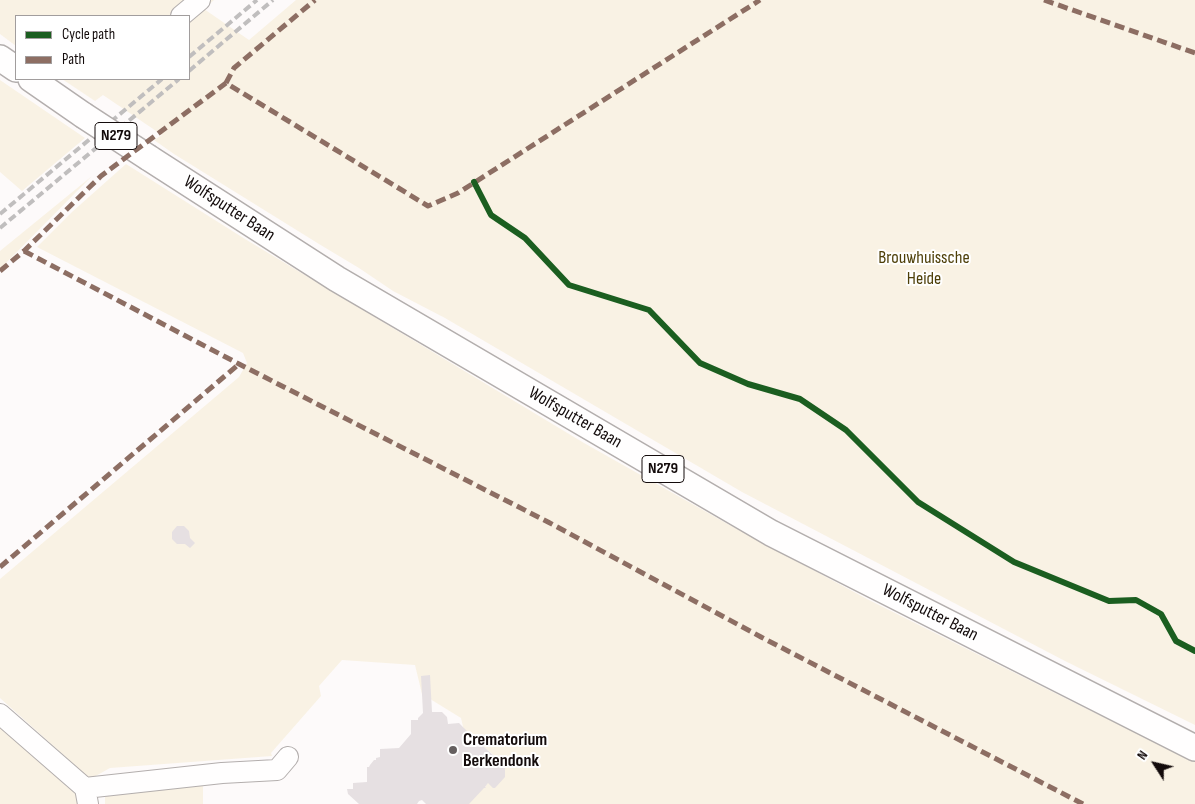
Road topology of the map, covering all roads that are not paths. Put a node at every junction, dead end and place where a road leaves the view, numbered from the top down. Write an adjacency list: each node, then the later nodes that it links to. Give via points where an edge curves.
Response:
1 (200, 0): 2 (lane)
2 (182, 15)
3 (0, 58): 4 (main road)
4 (15, 68)
5 (32, 80): 7 (main road, Wolfsputter Baan / N279, bridge, via 338,279 771,532)
6 (0, 714): 9 (lane)
7 (1195, 748)
8 (288, 757): 9 (lane, via 277,770 222,773)
9 (87, 796)

